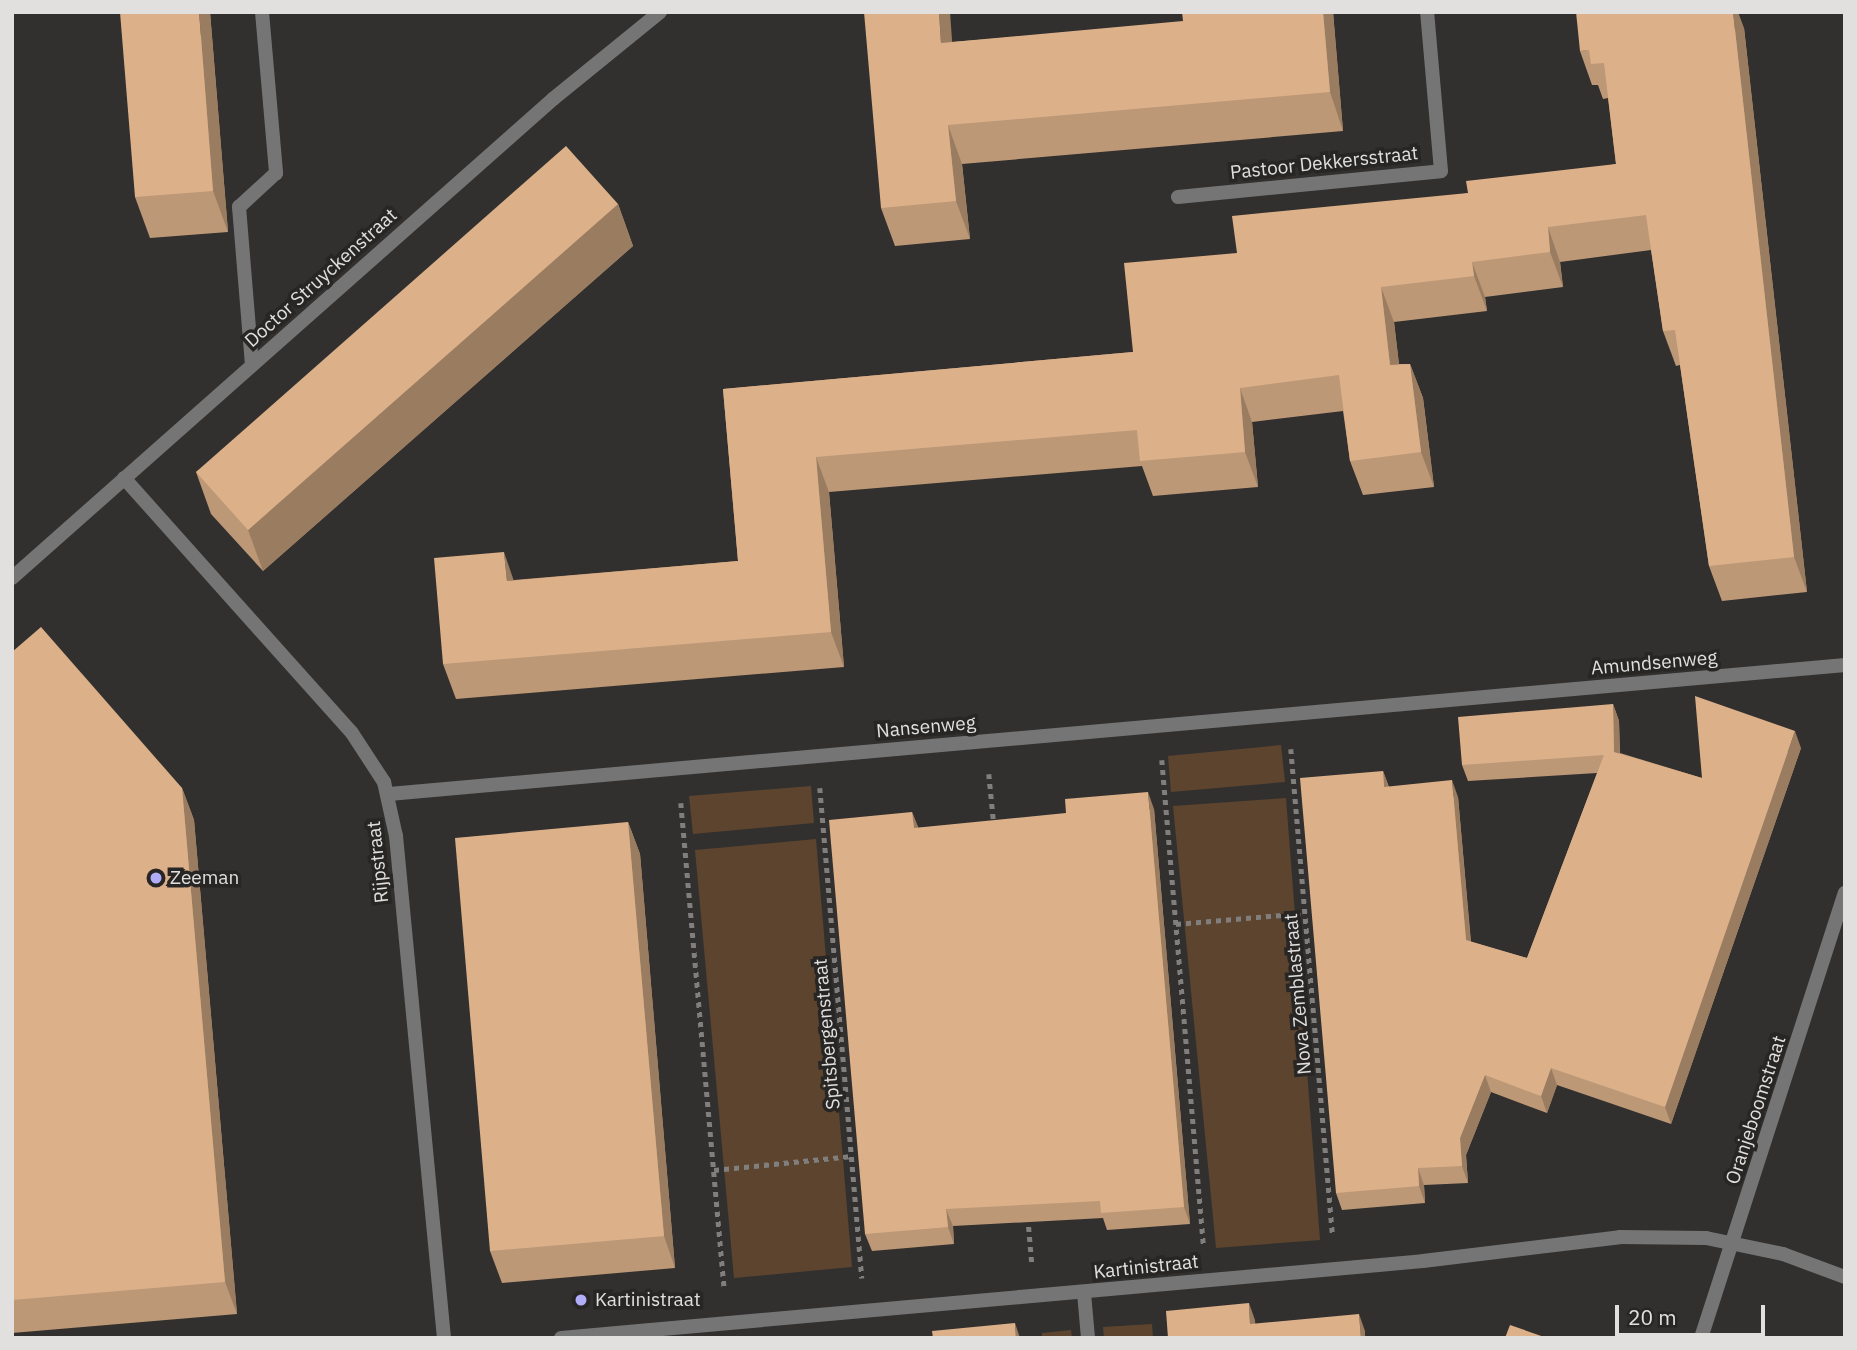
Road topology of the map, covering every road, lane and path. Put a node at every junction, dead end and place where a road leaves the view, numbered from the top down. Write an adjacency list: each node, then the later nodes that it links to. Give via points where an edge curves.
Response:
1 (262, 12): 5 (street, via 276,173 239,207)
2 (660, 12): 5 (street, Doctor Struyckenstraat)
3 (1427, 12): 4 (street, Pastoor Dekkersstraat, via 1441,171)
4 (1178, 197)
5 (252, 365): 6 (street, Doctor Struyckenstraat)
6 (124, 478): 7 (street, Doctor Struyckenstraat); 15 (street, Rijpstraat, via 352,733)
7 (12, 578)
8 (1845, 665): 9 (street, Amundsenweg)
9 (1468, 700): 10 (street, Nansenweg)
10 (1288, 716): 11 (street, Nansenweg); 18 (path, Nova Zemblastraat)
11 (1159, 728): 12 (street, Nansenweg); 19 (path)
12 (987, 742): 13 (street, Nansenweg); 16 (path)
13 (818, 755): 14 (street, Nansenweg); 20 (path, Spitsbergenstraat)
14 (678, 767): 15 (street, Nansenweg); 21 (path)
15 (388, 794): 32 (street, Rijpstraat)
16 (995, 839)
17 (1845, 893): 23 (street, Oranjeboomstraat)
18 (1305, 913): 19 (path); 24 (path, Nova Zemblastraat)
19 (1176, 924): 26 (path)
20 (852, 1156): 21 (path); 29 (path, Spitsbergenstraat)
21 (714, 1170): 30 (path)
22 (1028, 1212): 28 (path)
23 (1734, 1244): 24 (street, Kartinistraat, via 1620,1237); 25 (street, Kartinistraat); 35 (street, Oranjeboomstraat)
24 (1336, 1269): 26 (street, Kartinistraat)
25 (1845, 1277)
26 (1207, 1280): 27 (street, Kartinistraat)
27 (1084, 1293): 28 (street, Kartinistraat); 34 (street)
28 (1035, 1295): 29 (street, Kartinistraat)
29 (865, 1310): 30 (street, Kartinistraat)
30 (726, 1321): 31 (street, Kartinistraat)
31 (609, 1336): 33 (street, Kartinistraat)
32 (444, 1338)
33 (561, 1338)
34 (1088, 1338)
35 (1701, 1338)

